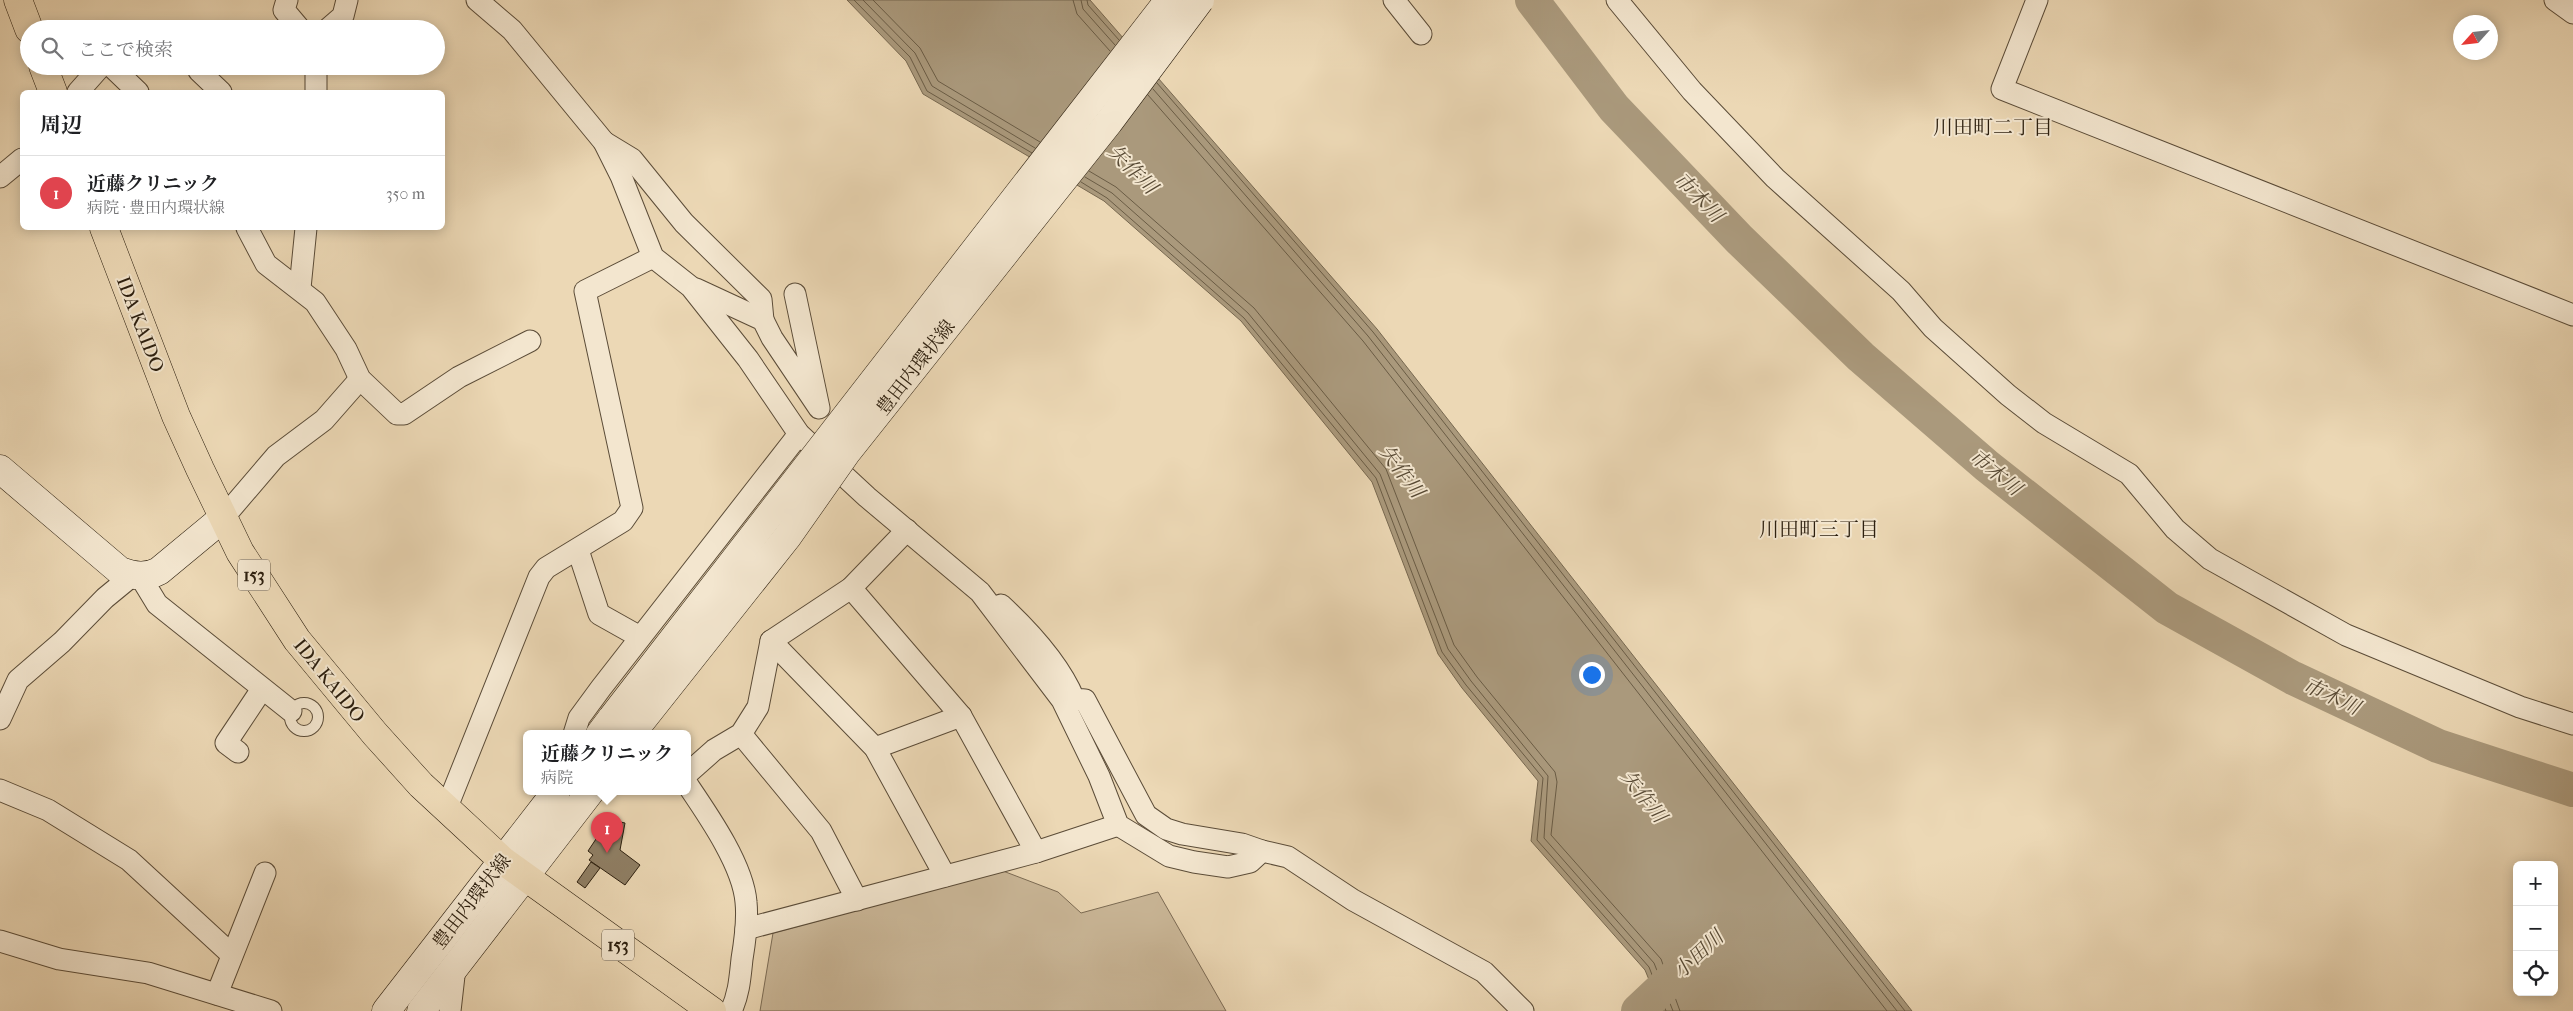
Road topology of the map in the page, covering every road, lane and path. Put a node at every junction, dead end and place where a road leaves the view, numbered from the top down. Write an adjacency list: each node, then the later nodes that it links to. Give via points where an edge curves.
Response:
1 (18, 0): 10 (highway)
2 (287, 0): 11 (street, via 284,10)
3 (347, 0): 12 (street, via 343,16)
4 (477, 0): 24 (street, via 512,30)
5 (1169, 0): 53 (street, 豊田内環状線, bridge)
6 (1200, 0): 53 (street, 豊田内環状線, bridge, via 1109,122 847,452 788,536)
7 (1394, 0): 13 (street)
8 (1617, 0): 52 (street, via 1692,91 1775,178 1901,291 1933,328 2044,423 2129,474 2175,529 2210,558 2346,635 2520,707)
9 (2037, 0): 34 (street, via 2002,89)
10 (26, 20)
11 (292, 20)
12 (338, 20)
13 (1421, 34)
14 (46, 75): 19 (highway)
15 (93, 75): 20 (street)
16 (120, 75): 21 (street)
17 (204, 75): 22 (street)
18 (316, 75): 23 (street)
19 (52, 90)
20 (80, 90)
21 (136, 90)
22 (219, 90)
23 (316, 90)
24 (604, 142): 30 (street); 35 (street, via 632,159 684,223 761,299)
25 (20, 160): 26 (street)
26 (0, 177)
27 (105, 230): 40 (highway, IDA KAIDO / 153, via 176,416)
28 (248, 230): 32 (street, via 266,264)
29 (306, 230): 32 (street)
30 (654, 257): 31 (street); 42 (street, via 585,291 632,508 623,521)
31 (691, 287): 35 (street); 38 (street, via 748,359)
32 (300, 288): 37 (street, via 326,318)
33 (795, 294): 35 (street, via 819,408)
34 (2573, 314)
35 (763, 320)
36 (530, 341): 37 (street, via 459,377 404,414 398,414)
37 (360, 379): 40 (street, via 324,420 276,456)
38 (799, 434): 41 (street, via 867,498); 46 (street)
39 (0, 469): 43 (street, via 120,571)
40 (223, 518): 43 (street, via 169,564 151,575); 63 (highway, IDA KAIDO / 153, via 254,576 297,640 374,734 421,785)
41 (907, 530): 44 (street); 45 (street)
42 (578, 550): 46 (street, via 599,614); 63 (street, via 546,568 539,577)
43 (136, 576): 48 (street, via 157,604); 51 (street, via 105,598 62,642 18,680)
44 (851, 588): 47 (street); 50 (street)
45 (980, 592): 64 (street, via 1062,700 1099,776); 65 (street, via 996,599 1023,626 1066,680 1074,699 1085,700 1146,815 1166,829 1182,834 1242,844)
46 (640, 637): 54 (street, via 579,718)
47 (771, 641): 55 (street, via 758,707); 56 (street)
48 (262, 688): 49 (street); 57 (street, via 226,743)
49 (291, 711)
50 (961, 716): 56 (street); 66 (street)
51 (0, 719)
52 (2573, 724)
53 (614, 729)
54 (575, 730)
55 (741, 734): 58 (street, via 714,750); 71 (street, via 821,831)
56 (875, 748): 69 (street)
57 (238, 752)
58 (691, 770)
59 (0, 790): 74 (street, via 48,810 129,860)
60 (691, 790): 72 (street, via 714,824 740,878 746,902)
61 (554, 795): 67 (street, 豊田内環状線)
62 (588, 795): 70 (street, 豊田内環状線)
63 (447, 807): 67 (highway, IDA KAIDO / 153)
64 (1118, 825): 65 (street, via 1169,856 1194,862 1228,867 1250,862); 66 (street)
65 (1262, 851): 83 (street, via 1288,857 1353,900 1484,972)
66 (1036, 852): 69 (street)
67 (502, 860): 70 (highway, IDA KAIDO / 153); 78 (street, 豊田内環状線)
68 (265, 873): 74 (street)
69 (945, 876): 71 (street)
70 (524, 877): 75 (street, 豊田内環状線); 81 (highway, IDA KAIDO / 153)
71 (857, 900): 72 (street)
72 (746, 929): 82 (street, via 738,997)
73 (0, 941): 76 (street, via 59,958 148,973)
74 (232, 955): 76 (street)
75 (455, 967): 79 (street, 豊田内環状線); 80 (street)
76 (217, 994): 77 (street)
77 (262, 1009)
78 (386, 1011)
79 (421, 1011)
80 (450, 1011)
81 (712, 1011)
82 (731, 1011)
83 (1523, 1011)

